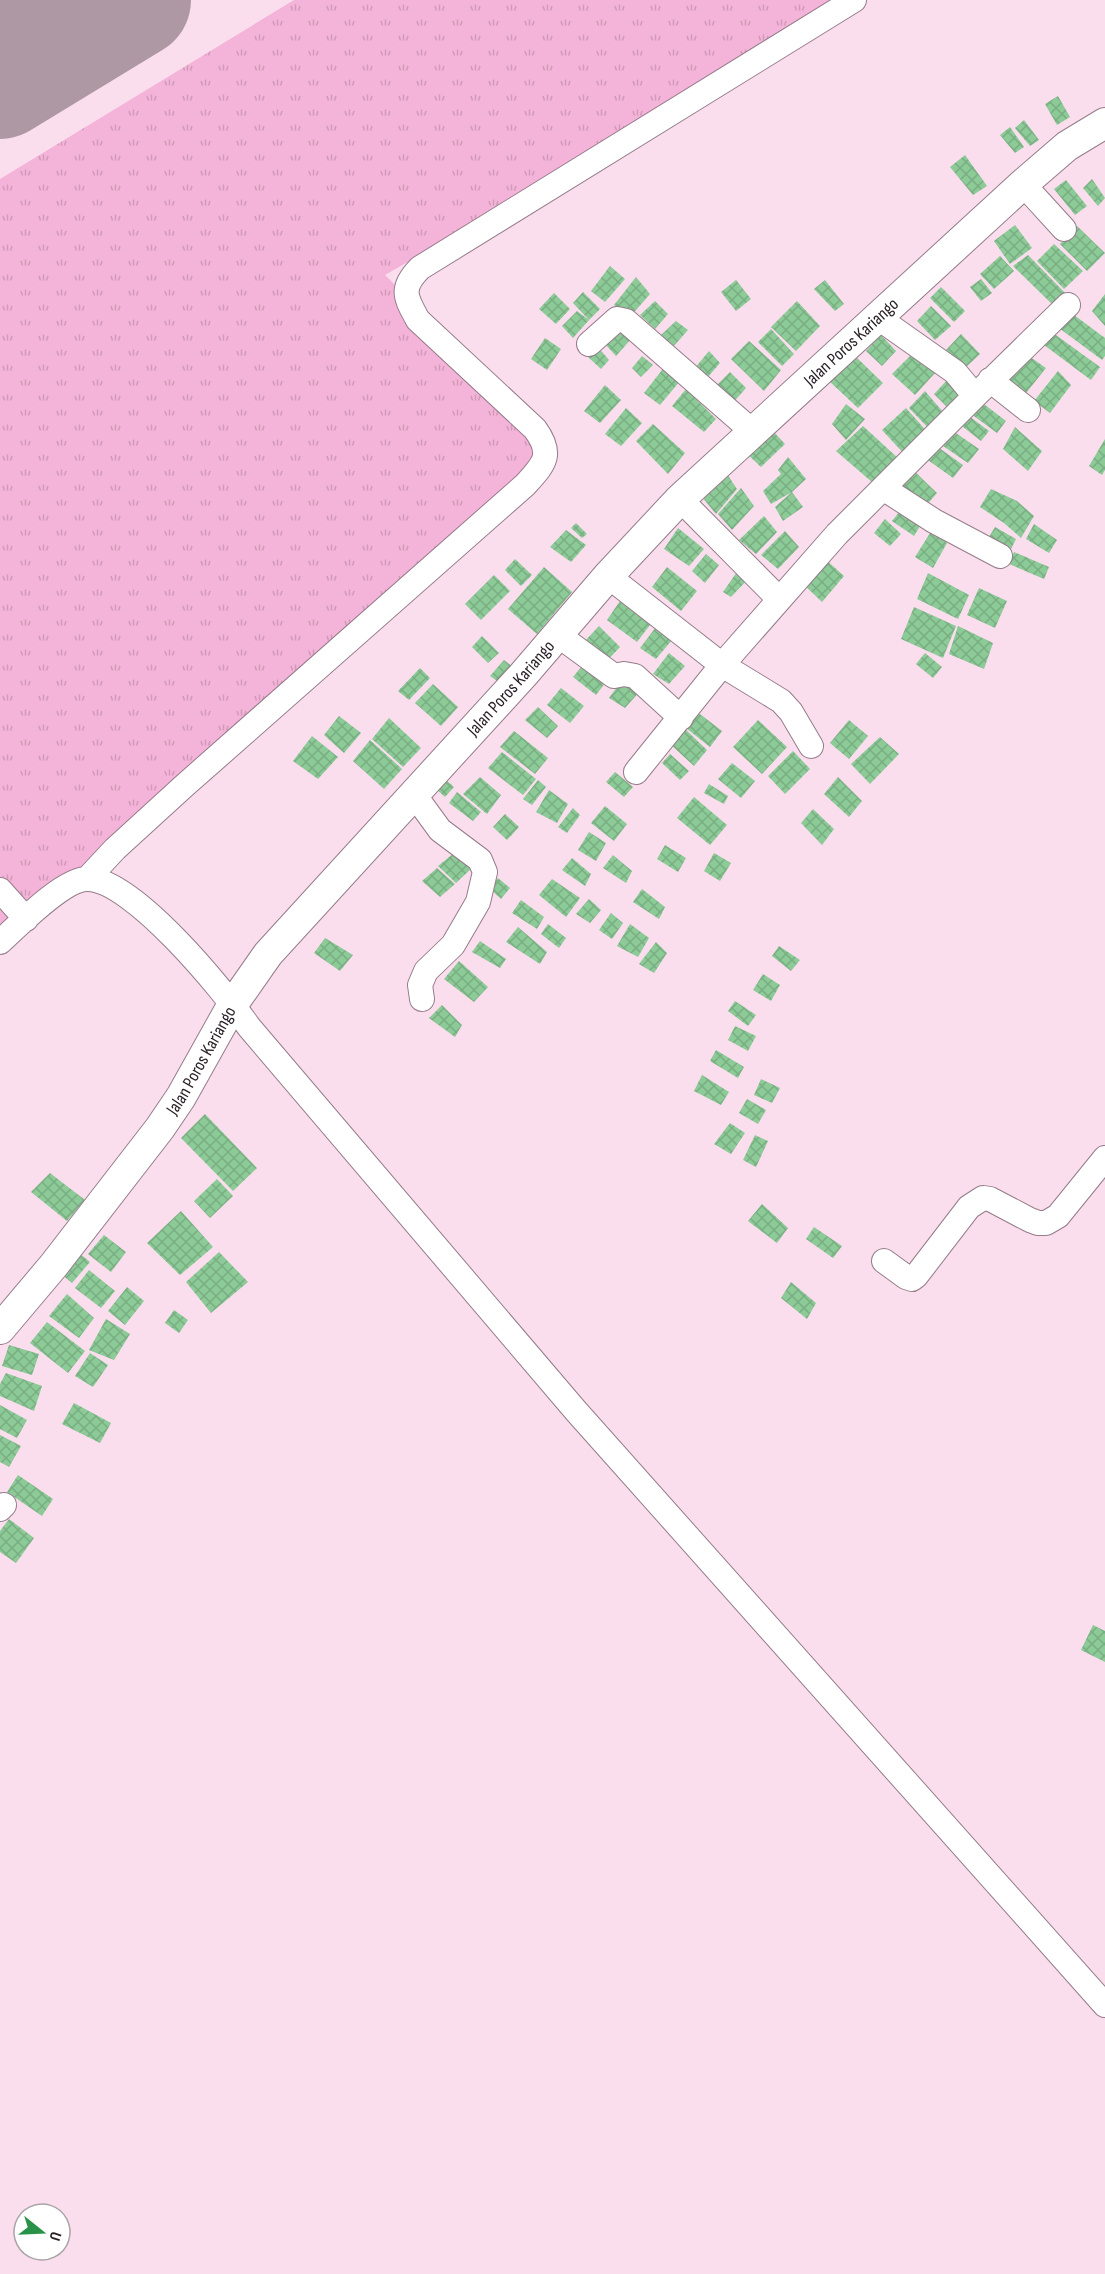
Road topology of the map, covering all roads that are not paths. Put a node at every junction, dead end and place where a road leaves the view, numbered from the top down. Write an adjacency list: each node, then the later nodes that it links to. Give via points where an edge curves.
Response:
1 (854, 0): 22 (street, via 408,279 409,303 418,320 536,429 547,455 525,485 184,786)
2 (1105, 123): 3 (main road, Jalan Poros Kariango, via 1067,146)
3 (1023, 184): 4 (street); 6 (main road, Jalan Poros Kariango)
4 (1064, 229)
5 (1068, 305): 8 (street)
6 (877, 317): 8 (street); 10 (main road, Jalan Poros Kariango)
7 (589, 344): 10 (street, via 616,319 626,321)
8 (983, 388): 9 (street); 11 (street)
9 (1028, 410)
10 (752, 431): 12 (main road, Jalan Poros Kariango)
11 (883, 488): 13 (street); 15 (street)
12 (680, 499): 14 (main road, Jalan Poros Kariango); 15 (street)
13 (1000, 556)
14 (608, 576): 16 (main road, Jalan Poros Kariango); 17 (street)
15 (779, 599): 17 (street)
16 (558, 634): 18 (street, via 614,676 635,676); 21 (main road, Jalan Poros Kariango)
17 (722, 665): 18 (street); 19 (street, via 781,701)
18 (681, 718): 20 (street)
19 (811, 746)
20 (636, 772)
21 (413, 793): 26 (street, via 440,830 480,860 485,872 478,902 453,945 426,971 420,985); 27 (main road, Jalan Poros Kariango, via 268,954)
22 (87, 879): 24 (street, via 65,886); 27 (street, via 109,884 133,898)
23 (0, 890): 24 (street)
24 (26, 919): 25 (street)
25 (0, 942)
26 (422, 999)
27 (233, 1004): 30 (main road, Jalan Poros Kariango, via 160,1128); 31 (street, via 576,1411)
28 (1105, 1158): 29 (street, via 1052,1220 1038,1223 983,1198 969,1207 912,1279)
29 (884, 1261)
30 (0, 1329)
31 (1105, 2005)

